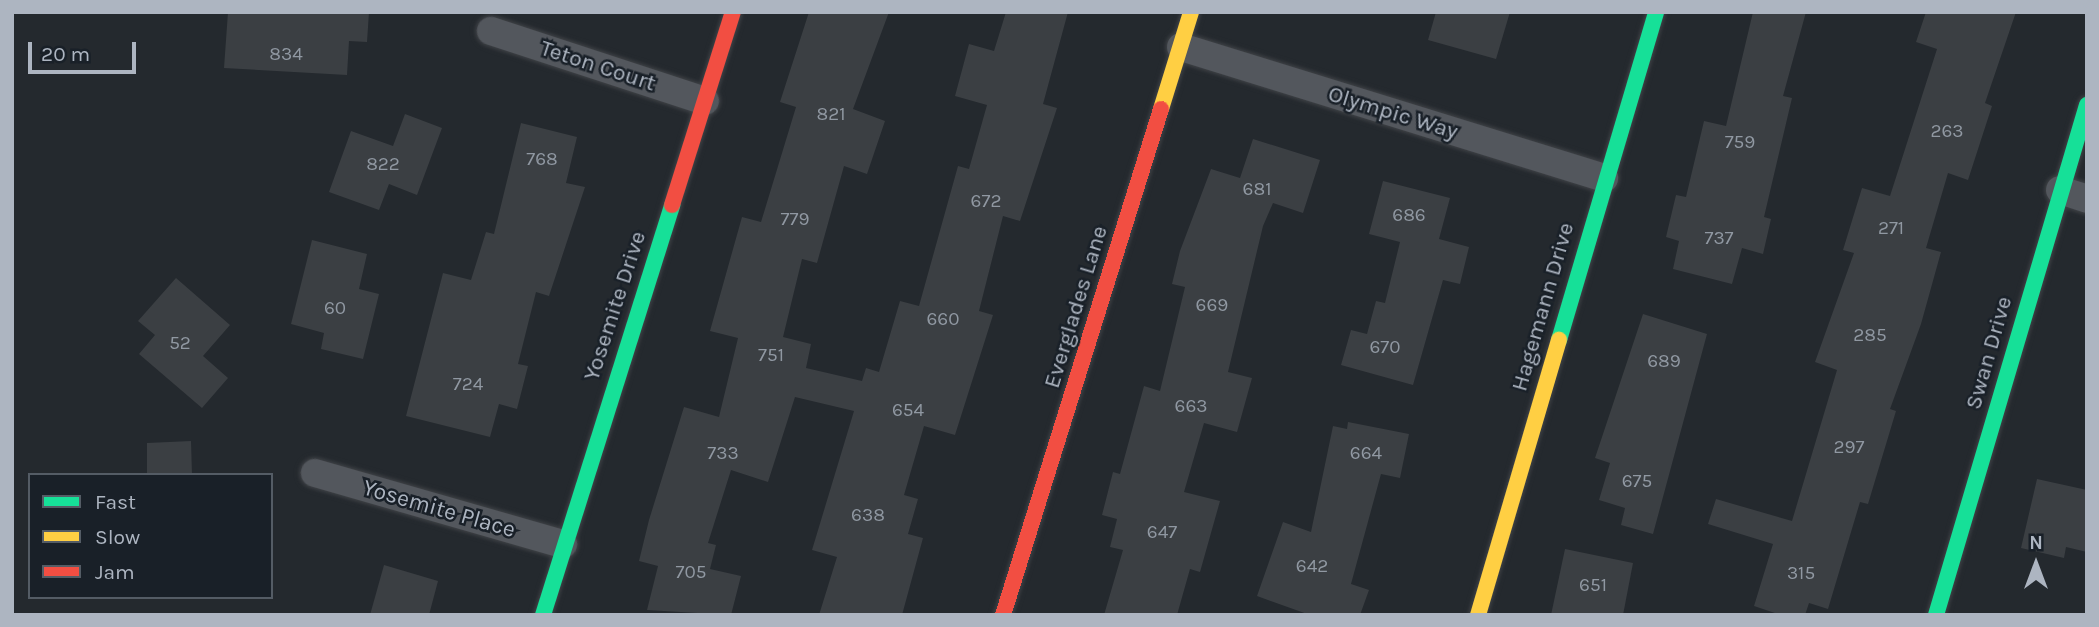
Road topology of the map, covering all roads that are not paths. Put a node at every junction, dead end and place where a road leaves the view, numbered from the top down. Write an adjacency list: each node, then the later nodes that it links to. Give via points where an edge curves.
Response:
1 (733, 12): 6 (street, Yosemite Drive)
2 (1191, 12): 5 (street, Everglades Lane)
3 (1656, 12): 8 (street, Hagemann Drive)
4 (491, 32): 6 (street, Teton Court)
5 (1181, 47): 8 (street, Olympic Way); 15 (street, Everglades Lane)
6 (705, 101): 12 (street, Yosemite Drive)
7 (2087, 105): 9 (street, Swan Drive)
8 (1604, 178): 16 (street, Hagemann Drive)
9 (2060, 190): 10 (street); 13 (street, Swan Drive)
10 (2087, 199)
11 (315, 473): 12 (street, Yosemite Place)
12 (563, 544): 14 (street, Yosemite Drive)
13 (1940, 614)
14 (544, 615)
15 (1003, 615)
16 (1478, 615)

